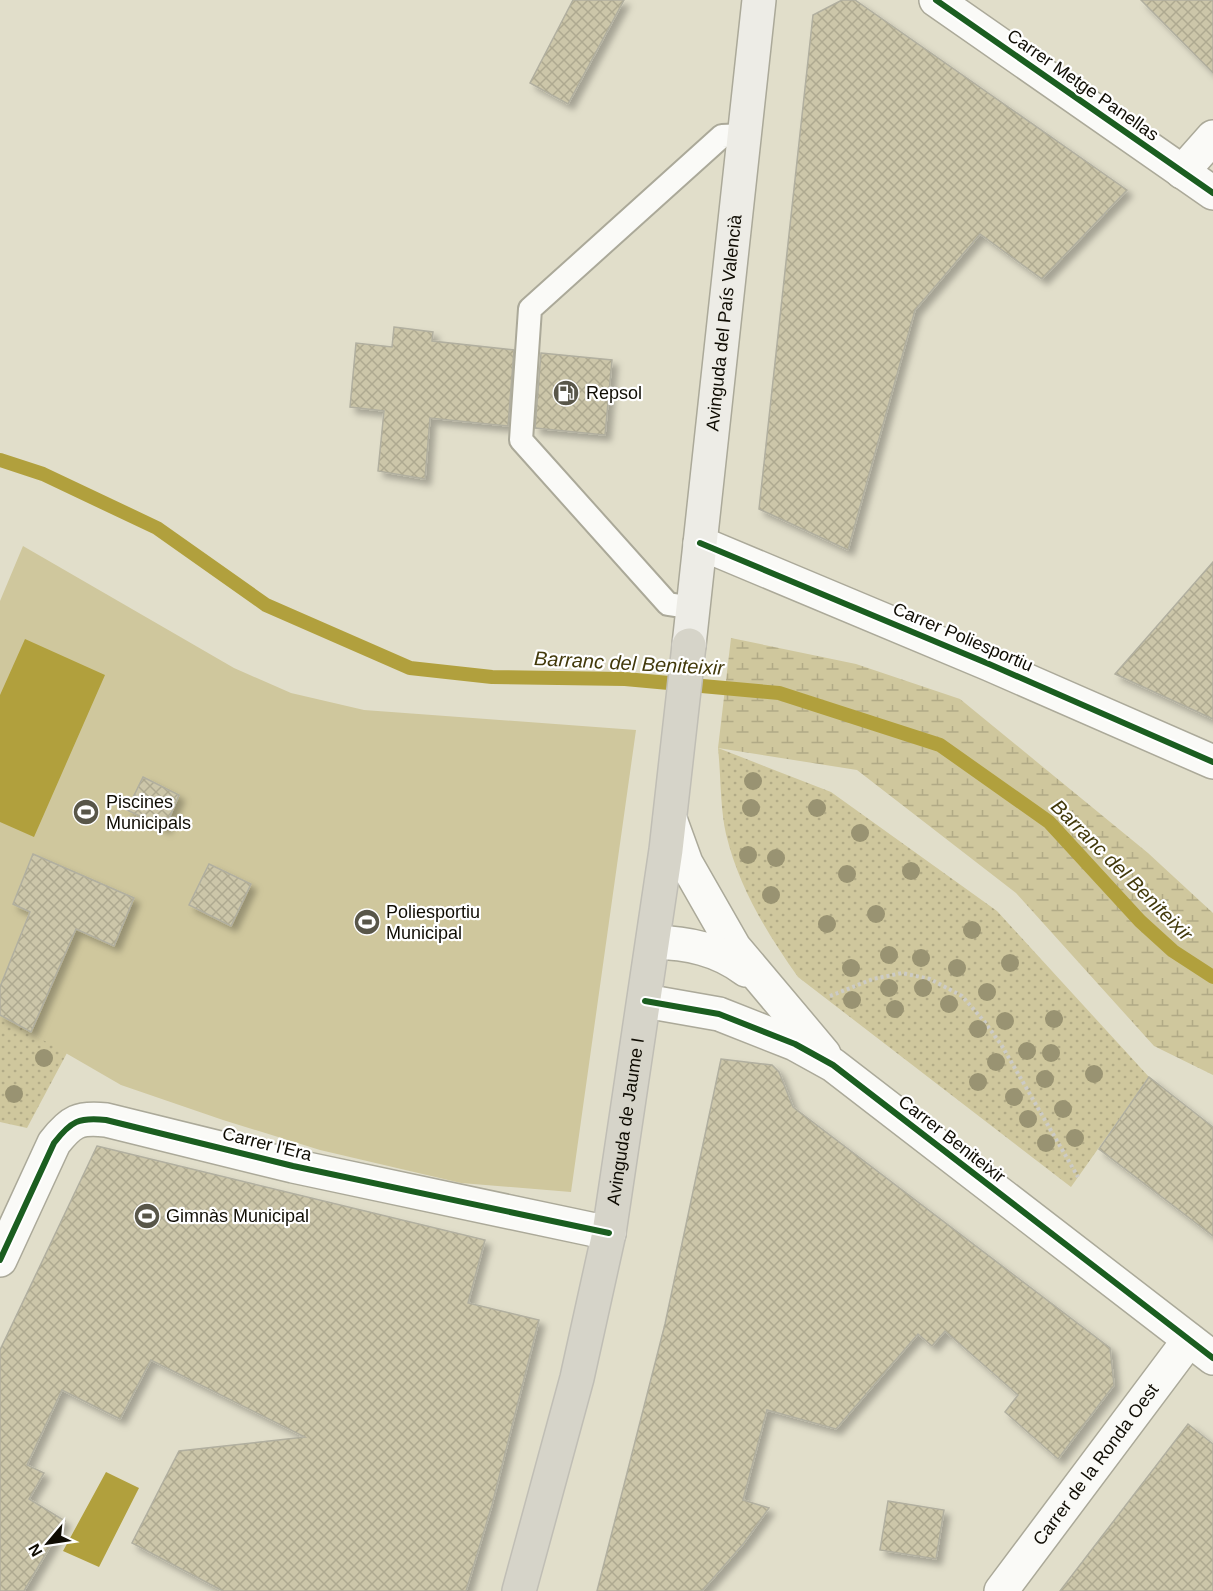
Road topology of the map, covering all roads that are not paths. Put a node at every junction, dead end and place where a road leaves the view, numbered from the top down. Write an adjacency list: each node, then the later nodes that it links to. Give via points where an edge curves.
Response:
1 (759, 0): 3 (main road, Avinguda del País Valencià)
2 (936, 0): 5 (street, Carrer Metge Panellas)
3 (745, 135): 7 (main road, Avinguda del País Valencià); 8 (lane, via 722,136 530,309 520,440 668,604)
4 (1213, 137): 5 (street)
5 (1182, 172): 6 (street, Carrer Metge Panellas)
6 (1213, 193)
7 (700, 543): 8 (main road, Avinguda del País Valencià); 10 (street, Carrer Poliesportiu)
8 (694, 608): 9 (main road, Avinguda del País Valencià)
9 (689, 645): 11 (highway, Avinguda de Jaume I)
10 (1213, 762)
11 (670, 819): 12 (highway, Avinguda de Jaume I); 13 (street, Carrer Beniteixir, via 708,904)
12 (653, 942): 13 (street, Carrer Beniteixir, via 705,948); 14 (highway, Avinguda de Jaume I)
13 (757, 978): 15 (street, Carrer Beniteixir, via 797,1019)
14 (645, 1001): 15 (street, Carrer Beniteixir, via 719,1014 795,1044); 16 (highway, Avinguda de Jaume I)
15 (833, 1065): 18 (street, Carrer Beniteixir)
16 (609, 1233): 17 (street, Carrer l'Era, via 293,1166 106,1120 87,1119 71,1125 54,1143); 19 (highway, Avinguda de Jaume I, via 578,1378)
17 (0, 1260)
18 (1201, 1349): 20 (street, Carrer de la Ronda Oest)
19 (519, 1591)
20 (1001, 1591)

